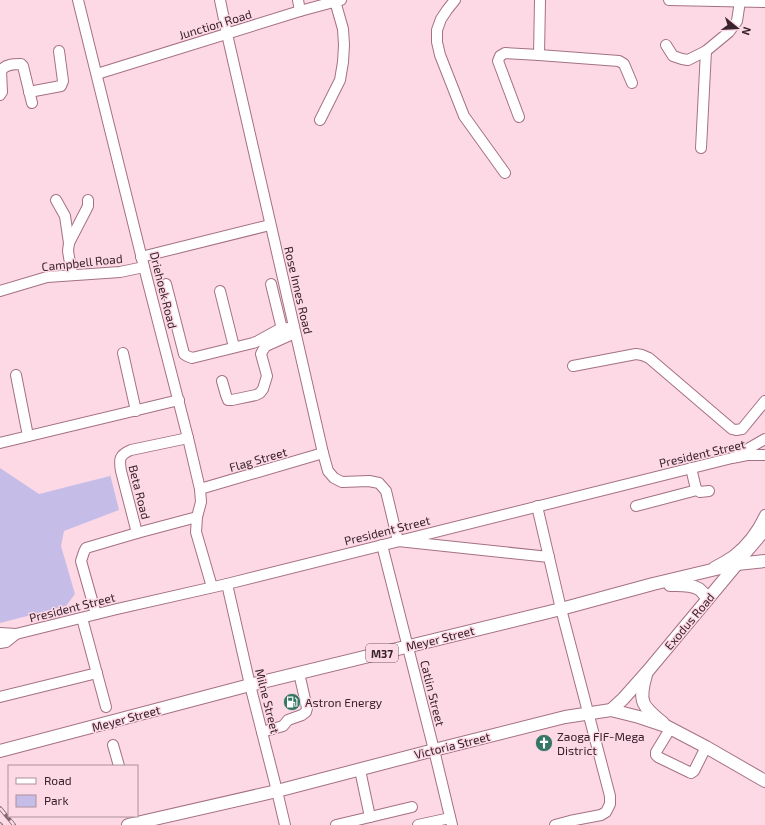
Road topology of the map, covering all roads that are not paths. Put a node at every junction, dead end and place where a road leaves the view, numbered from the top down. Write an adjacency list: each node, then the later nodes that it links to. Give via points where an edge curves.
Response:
1 (78, 0): 16 (street, Driehoek Road)
2 (220, 0): 11 (street, Rose Innes Road)
3 (298, 0): 10 (street)
4 (455, 0): 24 (street, via 444,14 437,30 440,55 464,116)
5 (540, 0): 15 (street)
6 (669, 0): 8 (street)
7 (338, 1): 10 (street, Junction Road); 22 (street, via 343,28 343,62 340,80)
8 (740, 1): 9 (street); 14 (street, via 737,21 729,32)
9 (765, 2)
10 (300, 11): 11 (street, Junction Road)
11 (227, 34): 16 (street, Junction Road); 27 (street, Rose Innes Road)
12 (666, 45): 14 (street, via 673,56 688,60)
13 (59, 51): 18 (street, via 63,81 61,86)
14 (706, 51): 23 (street)
15 (539, 55): 17 (street, via 619,61 624,64); 21 (street, via 505,53 498,61)
16 (97, 74): 29 (street, Driehoek Road)
17 (632, 83)
18 (29, 92): 19 (street, via 23,66 18,64 5,66 1,71); 20 (street)
19 (0, 95)
20 (32, 103)
21 (519, 117)
22 (320, 120)
23 (701, 148)
24 (505, 173)
25 (56, 200): 28 (street, via 65,216)
26 (88, 200): 28 (street, via 86,212)
27 (270, 225): 29 (street, Campbell Road); 36 (street, Rose Innes Road)
28 (69, 243): 30 (street)
29 (143, 262): 30 (street, Campbell Road, via 120,272); 42 (street, Driehoek Road)
30 (72, 275): 33 (street, Campbell Road, via 47,278)
31 (166, 284): 37 (street, via 184,354 192,358)
32 (271, 284): 35 (street)
33 (0, 290)
34 (220, 290): 37 (street)
35 (282, 329): 36 (street); 37 (street, via 258,341)
36 (294, 330): 41 (street, via 263,350 261,354 267,376 260,393 228,400); 49 (street, Rose Innes Road)
37 (234, 347)
38 (123, 353): 44 (street)
39 (573, 366): 43 (street, via 642,355 649,358 736,430 742,429)
40 (16, 375): 45 (street)
41 (222, 381)
42 (178, 400): 44 (street); 46 (street, Driehoek Road)
43 (765, 401)
44 (136, 410): 45 (street)
45 (28, 436): 48 (street)
46 (188, 438): 53 (street, Driehoek Road); 61 (street, Beta Road, via 131,450 121,456 119,462)
47 (765, 439): 51 (street)
48 (0, 443)
49 (323, 453): 53 (street, Flag Street); 62 (street, Rose Innes Road, via 328,471 334,478 342,482 380,483 386,491)
50 (765, 455): 51 (street, President Street)
51 (732, 458): 52 (street, President Street)
52 (688, 469): 54 (street, via 696,488); 56 (street, President Street)
53 (200, 489): 59 (street, Driehoek Road, via 201,502)
54 (694, 491): 55 (street); 57 (street)
55 (709, 491)
56 (537, 506): 62 (street, President Street); 64 (street)
57 (636, 506)
58 (765, 515): 67 (street, via 754,534 734,555)
59 (197, 517): 61 (street); 70 (street, Driehoek Road, via 196,532)
60 (765, 531): 66 (street, Exodus Road)
61 (137, 533): 73 (street, via 86,548 81,561)
62 (398, 541): 63 (street, President Street); 64 (street)
63 (382, 545): 68 (street, President Street); 78 (street, Catlin Street)
64 (549, 557): 72 (street)
65 (765, 561): 66 (main road, Meyer Street / M37)
66 (737, 564): 67 (main road, Meyer Street / M37); 71 (main road, Exodus Road)
67 (707, 572): 69 (main road, Meyer Street / M37)
68 (227, 584): 70 (street, President Street); 82 (street, Milne Street)
69 (653, 584): 71 (main road, via 683,584 699,589); 72 (main road, Meyer Street / M37)
70 (212, 587): 73 (street, President Street)
71 (708, 598): 80 (main road, Exodus Road)
72 (561, 609): 78 (main road, Meyer Street / M37); 86 (street)
73 (96, 614): 74 (street, President Street)
74 (82, 618): 76 (street, President Street); 79 (street)
75 (0, 633): 76 (street, President Street)
76 (16, 634): 77 (street, President Street, via 6,642)
77 (0, 643)
78 (408, 646): 81 (main road, Meyer Street / M37); 91 (street, Catlin Street)
79 (97, 672): 83 (street); 84 (street)
80 (646, 672): 85 (main road, Exodus Road); 87 (main road, via 642,700 654,716)
81 (299, 673): 82 (main road, Meyer Street / M37); 88 (street, via 306,712 288,720 283,726)
82 (250, 685): 88 (street, Milne Street); 92 (main road, Meyer Street / M37)
83 (0, 697)
84 (106, 707)
85 (611, 710): 86 (main road, Victoria Street); 87 (main road, Victoria Street)
86 (588, 713): 91 (main road, Victoria Street); 101 (street, via 610,804 601,815)
87 (668, 727): 90 (main road, Victoria Street); 90 (street, via 656,752 658,757 691,773)
88 (262, 732): 96 (street, Milne Street)
89 (114, 745): 93 (street)
90 (706, 747): 95 (main road, Victoria Street)
91 (434, 750): 94 (main road, Victoria Street); 99 (street, Catlin Street)
92 (0, 751)
93 (119, 765)
94 (360, 770): 96 (main road, Victoria Street); 98 (street)
95 (765, 781)
96 (277, 791): 100 (main road, Victoria Street); 102 (street, Milne Street)
97 (412, 807): 98 (street)
98 (370, 817): 103 (street)
99 (451, 821): 104 (street)
100 (132, 822)
101 (571, 823): 105 (street)
102 (285, 825)
103 (336, 825)
104 (418, 825)
105 (554, 825)

